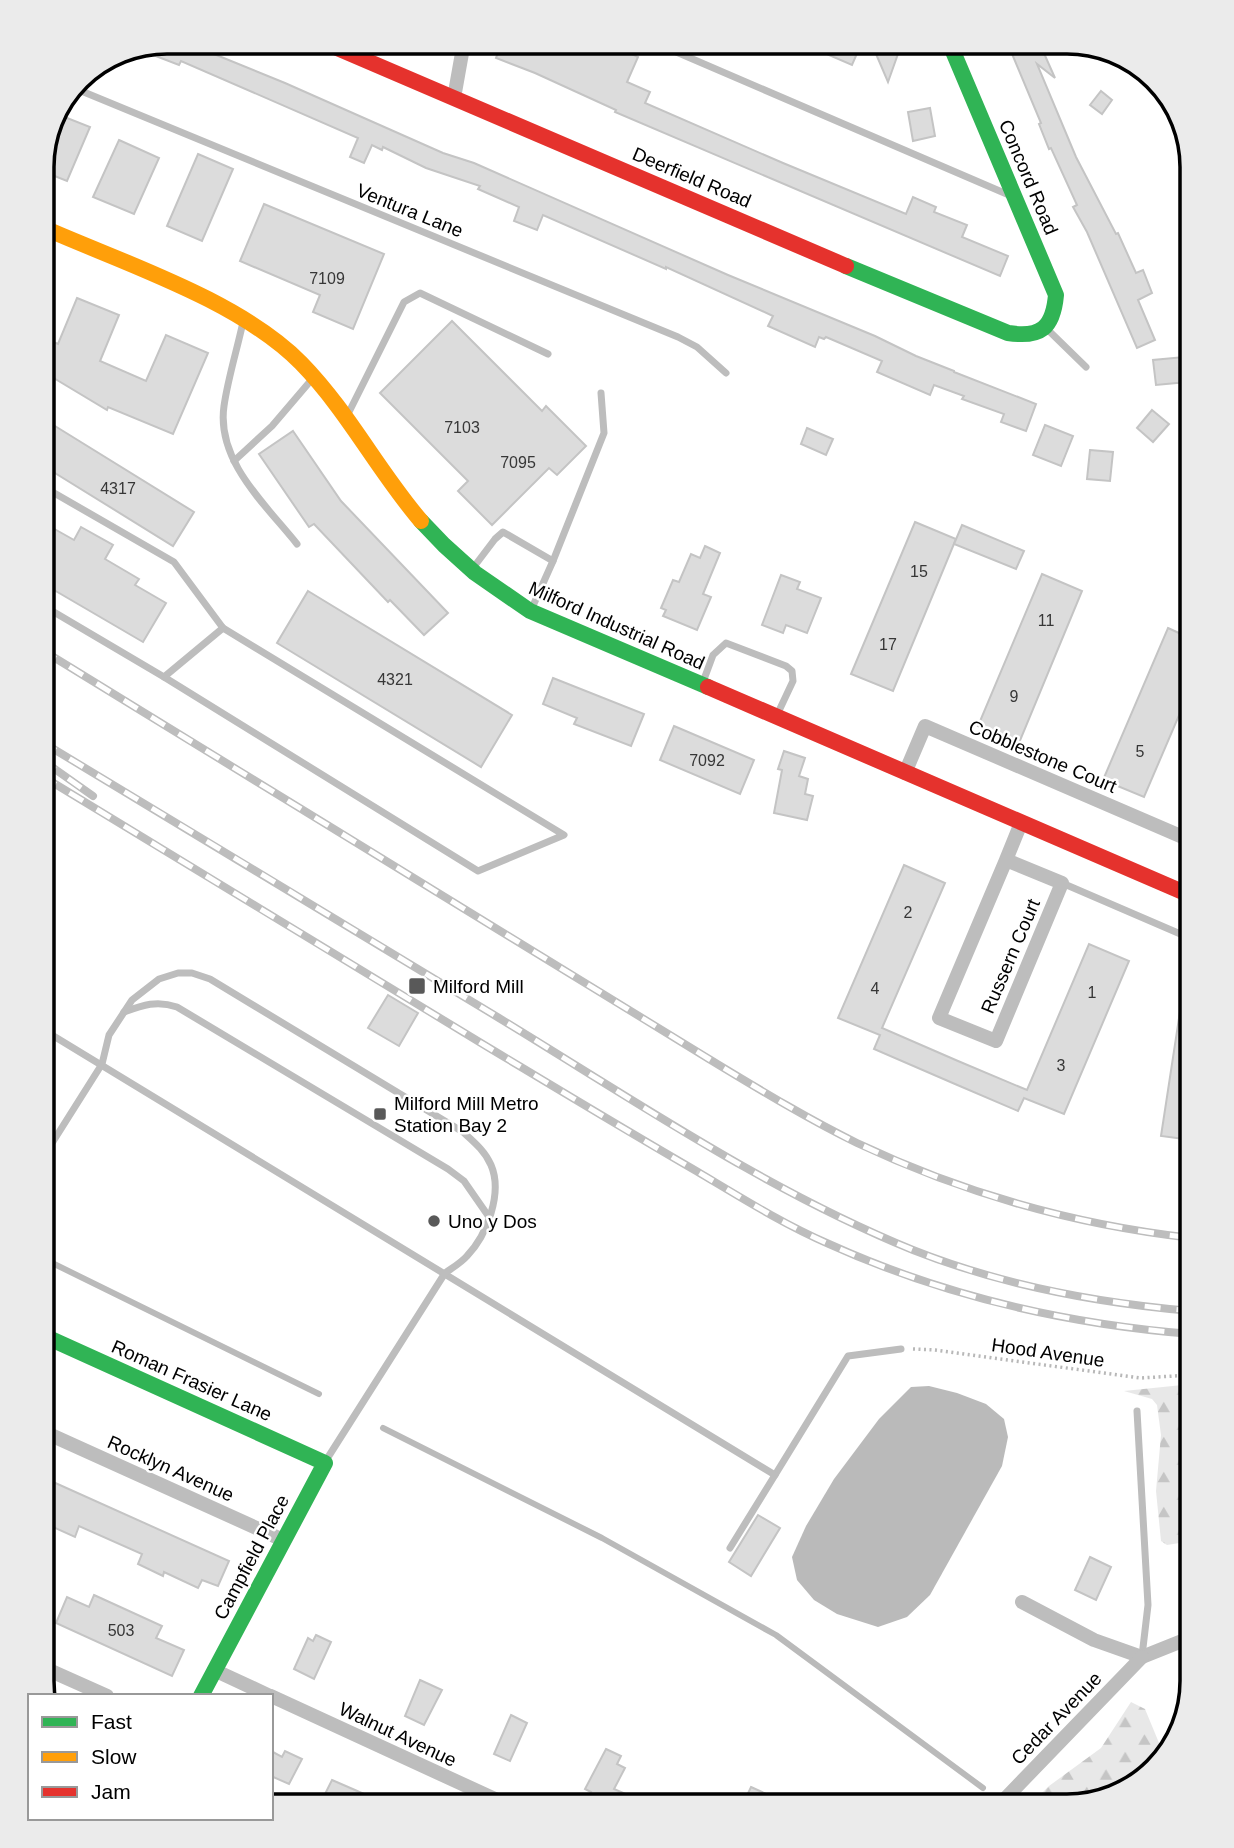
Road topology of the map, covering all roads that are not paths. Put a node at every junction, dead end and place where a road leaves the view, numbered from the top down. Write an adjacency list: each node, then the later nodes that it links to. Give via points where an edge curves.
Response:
1 (351, 54): 6 (street, Deerfield Road)
2 (462, 54): 6 (street)
3 (681, 54): 7 (lane)
4 (954, 54): 7 (street, Concord Road)
5 (83, 91): 13 (lane, Ventura Lane, via 678,337)
6 (454, 98): 10 (street, Deerfield Road, via 996,330 1029,335)
7 (1016, 198): 10 (street, Concord Road, via 1056,295 1056,311)
8 (54, 232): 9 (street, Milford Industrial Road)
9 (244, 319): 14 (street, Milford Industrial Road, via 282,345); 17 (lane, via 223,408 223,430)
10 (1047, 328): 12 (lane)
11 (548, 354): 16 (lane, via 420,293 404,302)
12 (1086, 367)
13 (726, 373)
14 (314, 377): 16 (street, Milford Industrial Road); 17 (lane, via 272,426)
15 (601, 393): 20 (lane, via 604,433)
16 (346, 418): 21 (street, Milford Industrial Road, via 401,495)
17 (234, 460): 19 (lane)
18 (54, 493): 24 (lane, via 174,562)
19 (297, 544)
20 (553, 561): 21 (lane, via 503,532); 22 (lane)
21 (471, 572): 22 (street, Milford Industrial Road)
22 (530, 611): 26 (street, Milford Industrial Road)
23 (54, 613): 25 (lane)
24 (223, 628): 25 (lane); 25 (lane, via 564,835 478,871)
25 (164, 677)
26 (701, 686): 27 (street, Milford Industrial Road); 27 (lane, via 713,655 726,643 786,666 793,681)
27 (776, 718): 28 (street, Milford Industrial Road)
28 (905, 773): 29 (street, Milford Industrial Road); 30 (street, Cobblestone Court, via 925,726)
29 (1021, 823): 31 (street, Russern Court); 33 (street, Milford Industrial Road)
30 (1180, 836)
31 (1006, 860): 32 (street, Russern Court); 32 (street, Russern Court, via 939,1018 996,1041)
32 (1062, 883): 34 (lane)
33 (1180, 891)
34 (1180, 934)
35 (124, 1012): 37 (lane, via 109,1035); 39 (lane, via 150,1003 177,1007 449,1169 464,1181); 39 (lane, via 159,979 192,973 209,979 463,1132 481,1148 491,1166 496,1184)
36 (54, 1036): 37 (lane)
37 (102, 1064): 38 (lane); 40 (lane)
38 (54, 1140)
39 (489, 1217): 40 (lane, via 467,1256)
40 (445, 1273): 45 (lane); 46 (lane)
41 (54, 1340): 45 (street, Roman Frasier Lane)
42 (901, 1349): 46 (lane, via 848,1356)
43 (1137, 1411): 51 (lane, via 1148,1605)
44 (54, 1436): 47 (street, Rocklyn Avenue)
45 (325, 1463): 47 (street, Campfield Place)
46 (775, 1475): 48 (lane)
47 (283, 1540): 52 (street, Campfield Place)
48 (730, 1548)
49 (1022, 1602): 51 (street, via 1094,1640)
50 (1180, 1642): 51 (street)
51 (1142, 1657): 59 (street, Cedar Avenue)
52 (214, 1670): 55 (street, Campfield Place); 56 (street, Walnut Avenue)
53 (54, 1672): 54 (street)
54 (103, 1694)
55 (202, 1694)
56 (267, 1694)
57 (273, 1697): 58 (street, Walnut Avenue)
58 (484, 1794)
59 (1010, 1794)

